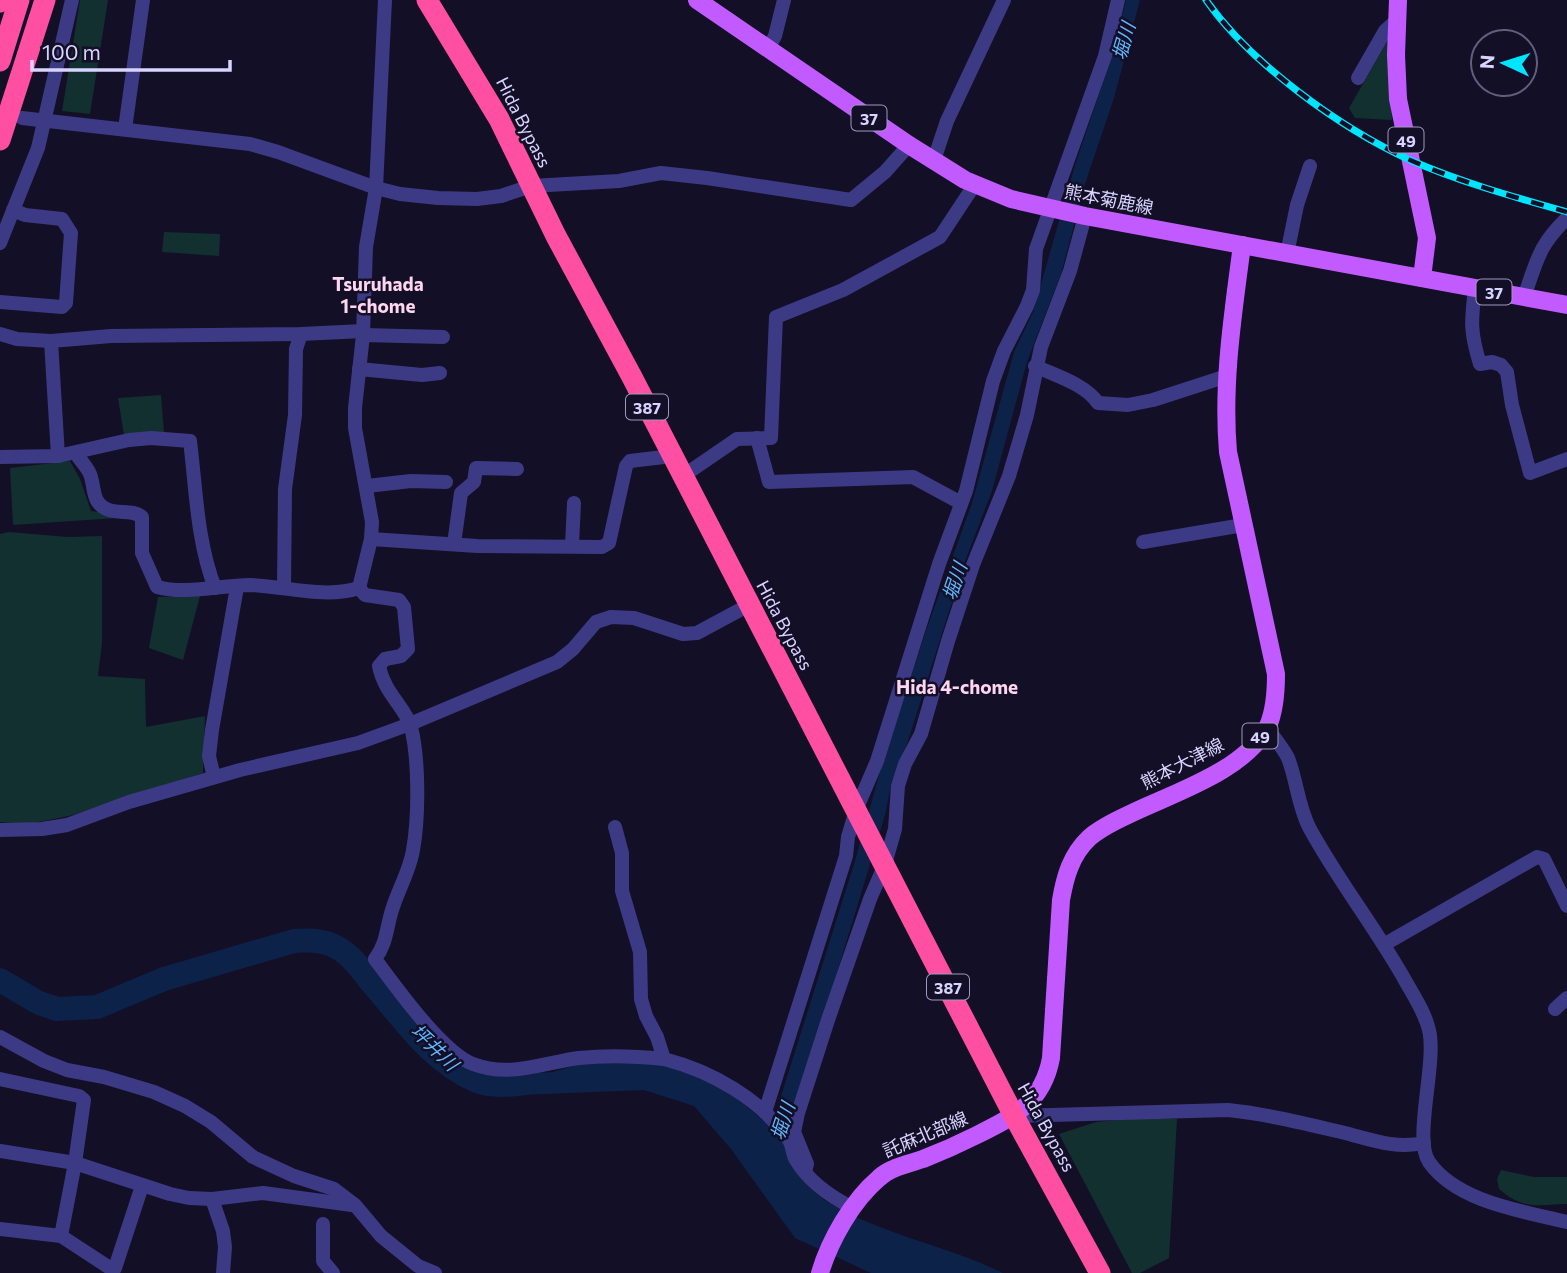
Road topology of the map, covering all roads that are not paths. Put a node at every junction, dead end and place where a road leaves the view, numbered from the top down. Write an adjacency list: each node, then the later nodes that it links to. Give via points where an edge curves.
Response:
1 (19, 0): 14 (highway)
2 (45, 0): 19 (highway)
3 (72, 0): 17 (street)
4 (143, 0): 18 (street)
5 (428, 0): 24 (highway, Hida Bypass / 387, via 499,119)
6 (697, 0): 13 (main road, 熊本菊鹿線 / 37)
7 (783, 0): 13 (street)
8 (1003, 0): 21 (street, via 947,121)
9 (1118, 0): 26 (street, via 1105,56)
10 (1398, 0): 12 (main road, 49)
11 (381, 1): 25 (street)
12 (1397, 20): 15 (street, via 1385,31); 33 (main road, 49, via 1398,99 1427,238)
13 (768, 49): 20 (main road, 熊本菊鹿線 / 37)
14 (0, 61)
15 (1358, 78)
16 (22, 118): 17 (street)
17 (46, 121): 18 (street); 27 (street)
18 (125, 129): 25 (street, via 250,144)
19 (0, 140)
20 (909, 145): 21 (main road, 熊本菊鹿線 / 37); 24 (street, via 851,200 661,173 619,181)
21 (934, 160): 23 (main road, 熊本菊鹿線 / 37)
22 (1310, 166): 32 (street)
23 (975, 184): 26 (main road, 熊本菊鹿線 / 37); 47 (street, via 940,237 843,290 776,317 771,438)
24 (531, 186): 25 (street, via 477,199); 50 (highway, Hida Bypass / 387)
25 (376, 188): 38 (street, via 366,247)
26 (1052, 209): 28 (main road, 熊本菊鹿線 / 37); 58 (street, via 1036,249 1033,290 993,381)
27 (13, 210): 30 (street); 36 (street, via 62,219 71,233 66,303 62,307)
28 (1083, 216): 31 (main road, 熊本菊鹿線 / 37); 43 (street, via 1070,271)
29 (1567, 218): 35 (street, via 1540,250)
30 (0, 243)
31 (1242, 245): 32 (main road, 熊本菊鹿線 / 37); 46 (main road, 49)
32 (1287, 254): 33 (main road, 熊本菊鹿線 / 37)
33 (1422, 278): 34 (main road, 熊本菊鹿線 / 37)
34 (1475, 289): 35 (main road, 熊本菊鹿線 / 37); 52 (street, via 1472,340 1480,363 1492,362 1507,372 1530,473)
35 (1524, 297): 37 (main road, 熊本菊鹿線 / 37)
36 (0, 303)
37 (1567, 305)
38 (363, 333): 40 (street); 41 (street); 44 (street)
39 (0, 334): 42 (street)
40 (301, 334): 42 (street); 65 (street, via 285,489)
41 (443, 337)
42 (51, 341): 49 (street)
43 (1035, 366): 46 (street, via 1078,387 1098,403 1153,400); 75 (street, via 1009,477 974,565 921,734 898,786 895,829)
44 (359, 369): 45 (street); 56 (street, via 355,428)
45 (440, 373)
46 (1227, 376): 59 (main road, 49, via 1228,452)
47 (757, 438): 54 (street, via 737,439); 58 (street, via 769,482 913,477)
48 (76, 453): 49 (street); 66 (street, via 91,476 97,502 110,511 142,517 142,553 157,587); 66 (street, via 129,440 190,441)
49 (58, 456): 51 (street)
50 (672, 456): 54 (highway, Hida Bypass / 387); 63 (street, via 630,461 609,543 602,547)
51 (0, 457)
52 (1567, 459)
53 (517, 470): 62 (street, via 476,468 474,482 461,493)
54 (683, 476): 68 (highway, Hida Bypass / 387)
55 (446, 482): 56 (street)
56 (367, 486): 60 (street)
57 (574, 503): 63 (street)
58 (961, 503): 72 (street)
59 (1243, 524): 61 (street); 70 (main road, 49, via 1276,674)
60 (371, 539): 62 (street); 67 (street)
61 (1143, 542)
62 (454, 544): 63 (street)
63 (572, 545)
64 (237, 587): 65 (street); 66 (street); 71 (street, via 212,730 209,756)
65 (284, 587): 67 (street, via 336,592)
66 (215, 588)
67 (359, 588): 69 (street, via 365,595 399,600 404,607 408,649 379,666 381,678)
68 (749, 605): 69 (street, via 697,633 670,631 634,618 596,622 557,662); 72 (highway, Hida Bypass / 387)
69 (410, 724): 71 (street, via 358,743); 81 (street, via 416,770 413,851 391,911 384,948 375,959 438,1035 471,1063 506,1071 576,1058 624,1055)
70 (1267, 728): 77 (street, via 1287,757 1309,827); 84 (main road, 熊本大津線 / 49, via 1233,763 1117,820 1090,837 1074,856 1061,900 1049,1071 1029,1103)
71 (214, 778): 74 (street, via 67,825)
72 (859, 814): 75 (highway, Hida Bypass / 387); 83 (street, via 848,837)
73 (615, 827): 81 (street, via 622,853 622,891 640,952 641,999)
74 (0, 830)
75 (884, 860): 84 (highway, Hida Bypass / 387); 88 (street, via 794,1132 807,1164)
76 (1567, 906): 77 (street, via 1544,859 1537,857)
77 (1385, 944): 85 (street, via 1430,1033)
78 (1567, 998): 79 (street)
79 (1555, 1009)
80 (0, 1037): 91 (street, via 67,1070 154,1092 185,1106 253,1157 334,1189)
81 (664, 1059): 83 (street, via 704,1073)
82 (0, 1079): 87 (street, via 83,1100)
83 (767, 1114): 88 (street, via 790,1141 794,1158)
84 (1014, 1116): 85 (street, via 1228,1110 1379,1143 1406,1147); 92 (main road, 託麻北部線, via 961,1143 895,1168 880,1177); 102 (highway, Hida Bypass / 387)
85 (1424, 1143): 93 (street, via 1426,1158 1440,1176 1456,1186 1500,1206)
86 (0, 1151): 87 (street)
87 (75, 1163): 89 (street); 96 (street)
88 (805, 1172): 92 (street, via 830,1197)
89 (142, 1186): 90 (street); 96 (street, via 115,1268)
90 (212, 1199): 91 (street, via 263,1193); 98 (street, via 225,1247)
91 (355, 1205): 97 (street)
92 (852, 1209): 101 (main road, 託麻北部線, via 825,1255)
93 (1567, 1222)
94 (323, 1224): 99 (street, via 323,1261)
95 (0, 1229): 96 (street)
96 (61, 1236)
97 (416, 1270): 100 (street)
98 (223, 1273)
99 (333, 1273)
100 (435, 1273)
101 (820, 1273)
102 (1100, 1273)

